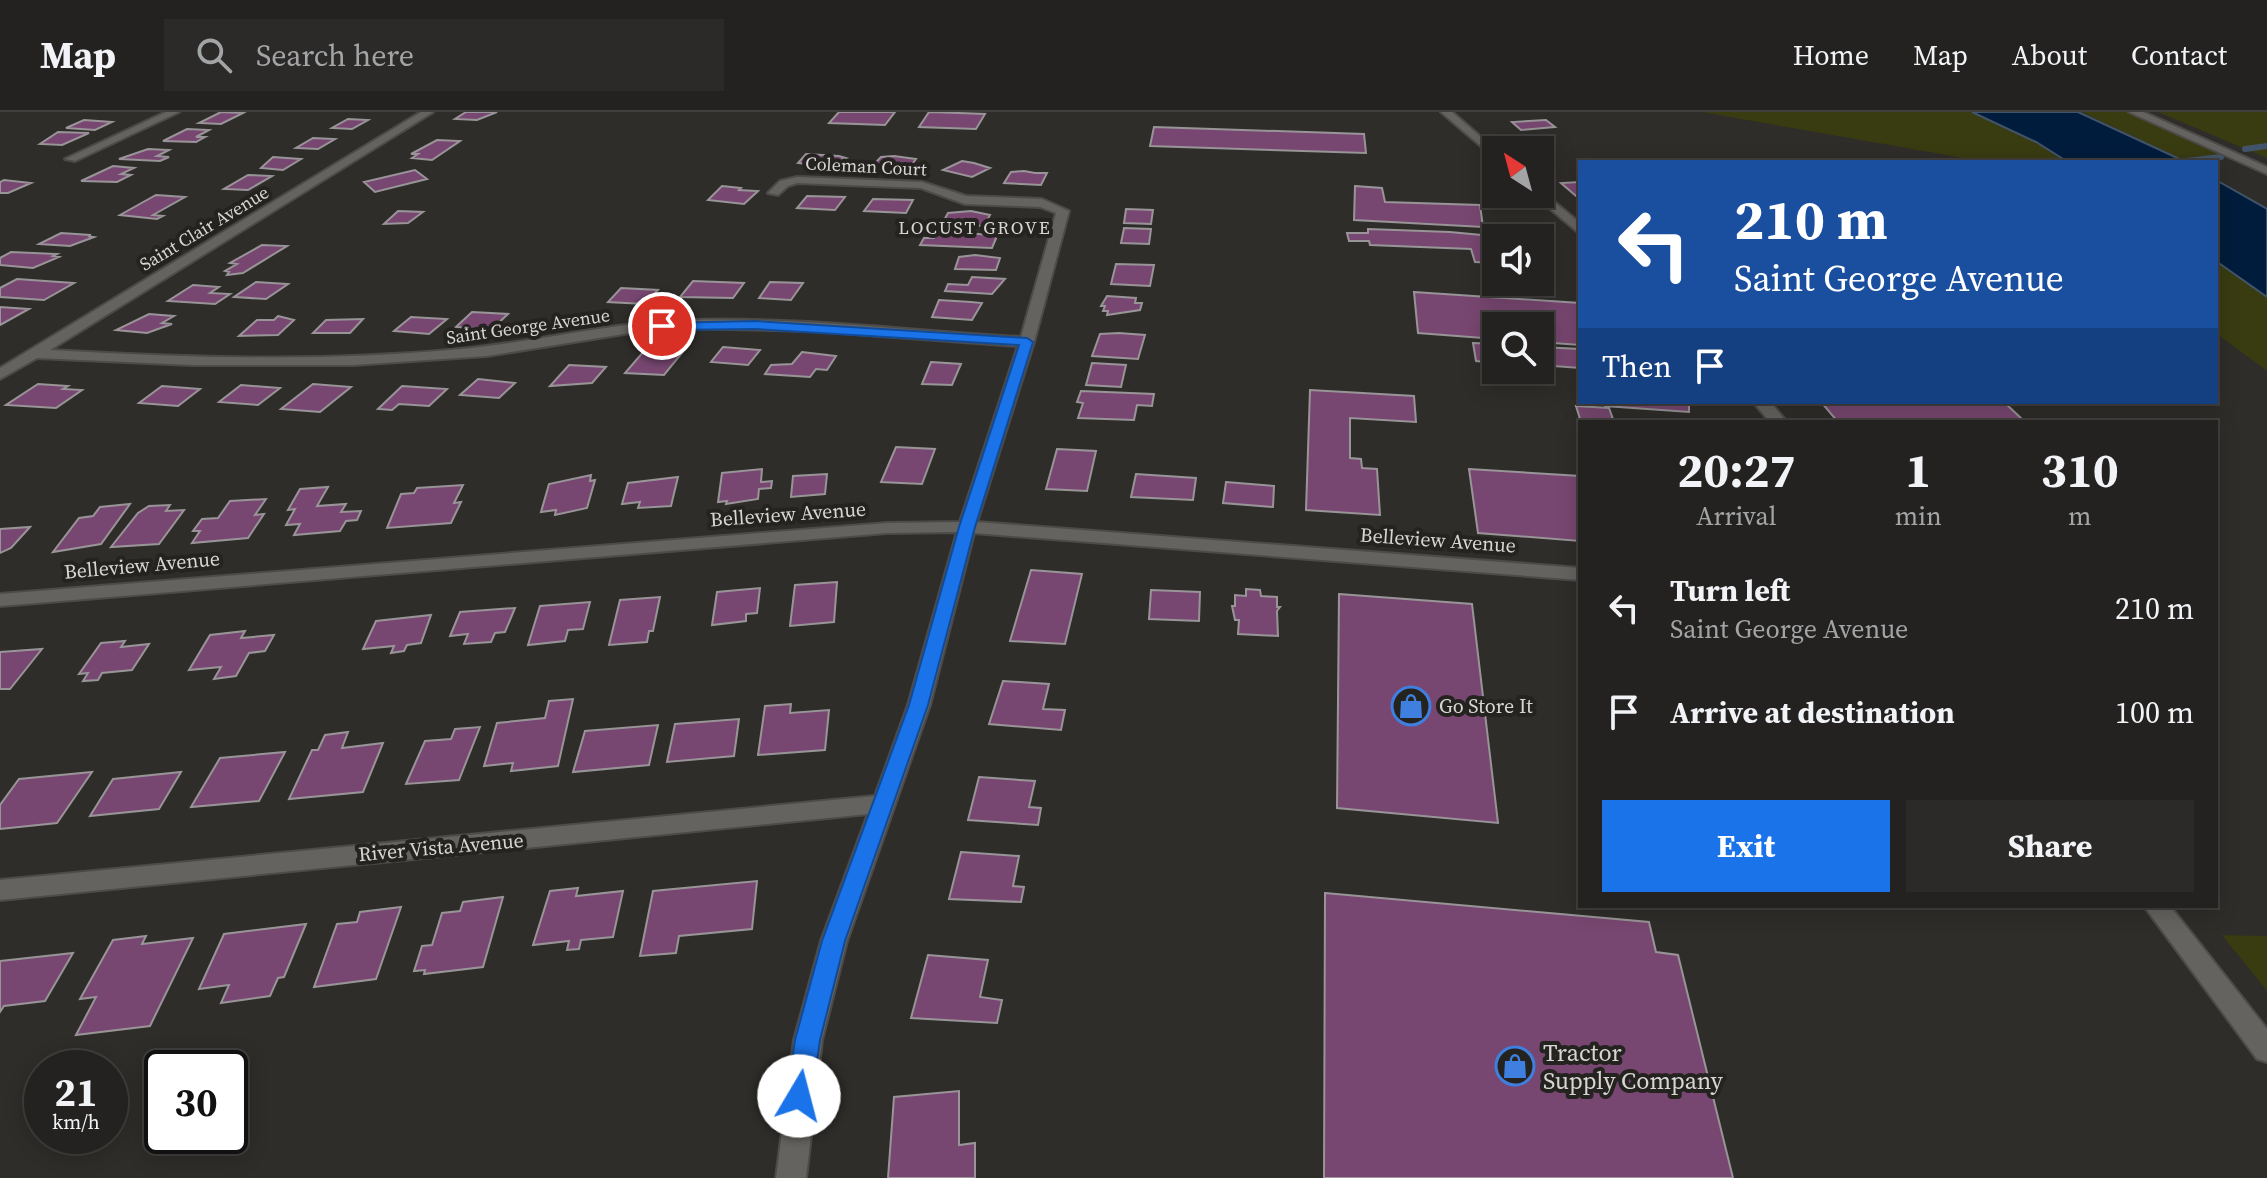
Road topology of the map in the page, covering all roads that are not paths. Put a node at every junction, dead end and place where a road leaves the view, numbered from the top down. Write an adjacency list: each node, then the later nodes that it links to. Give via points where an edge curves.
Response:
1 (174, 112): 6 (street)
2 (428, 112): 12 (street, Saint Clair Avenue)
3 (1446, 112): 5 (street)
4 (2134, 112): 7 (street)
5 (1482, 144)
6 (71, 159)
7 (2267, 171)
8 (774, 193): 11 (street, Coleman Court, via 797,180 922,185 965,200 1063,211)
9 (1554, 207): 10 (street)
10 (1578, 228)
11 (1027, 342): 12 (street, Saint George Avenue, via 723,324 640,328 406,359); 16 (street)
12 (34, 353): 13 (street, Saint Clair Avenue)
13 (0, 374)
14 (1763, 404): 15 (street)
15 (1777, 420)
16 (967, 527): 17 (street, Belleview Avenue); 18 (street, Belleview Avenue, via 887,528); 19 (street, via 919,705)
17 (1578, 574)
18 (0, 600)
19 (883, 804): 20 (street, River Vista Avenue); 23 (street, via 834,941 808,1040)
20 (0, 890)
21 (2158, 908): 22 (street)
22 (2267, 1050)
23 (791, 1178)

